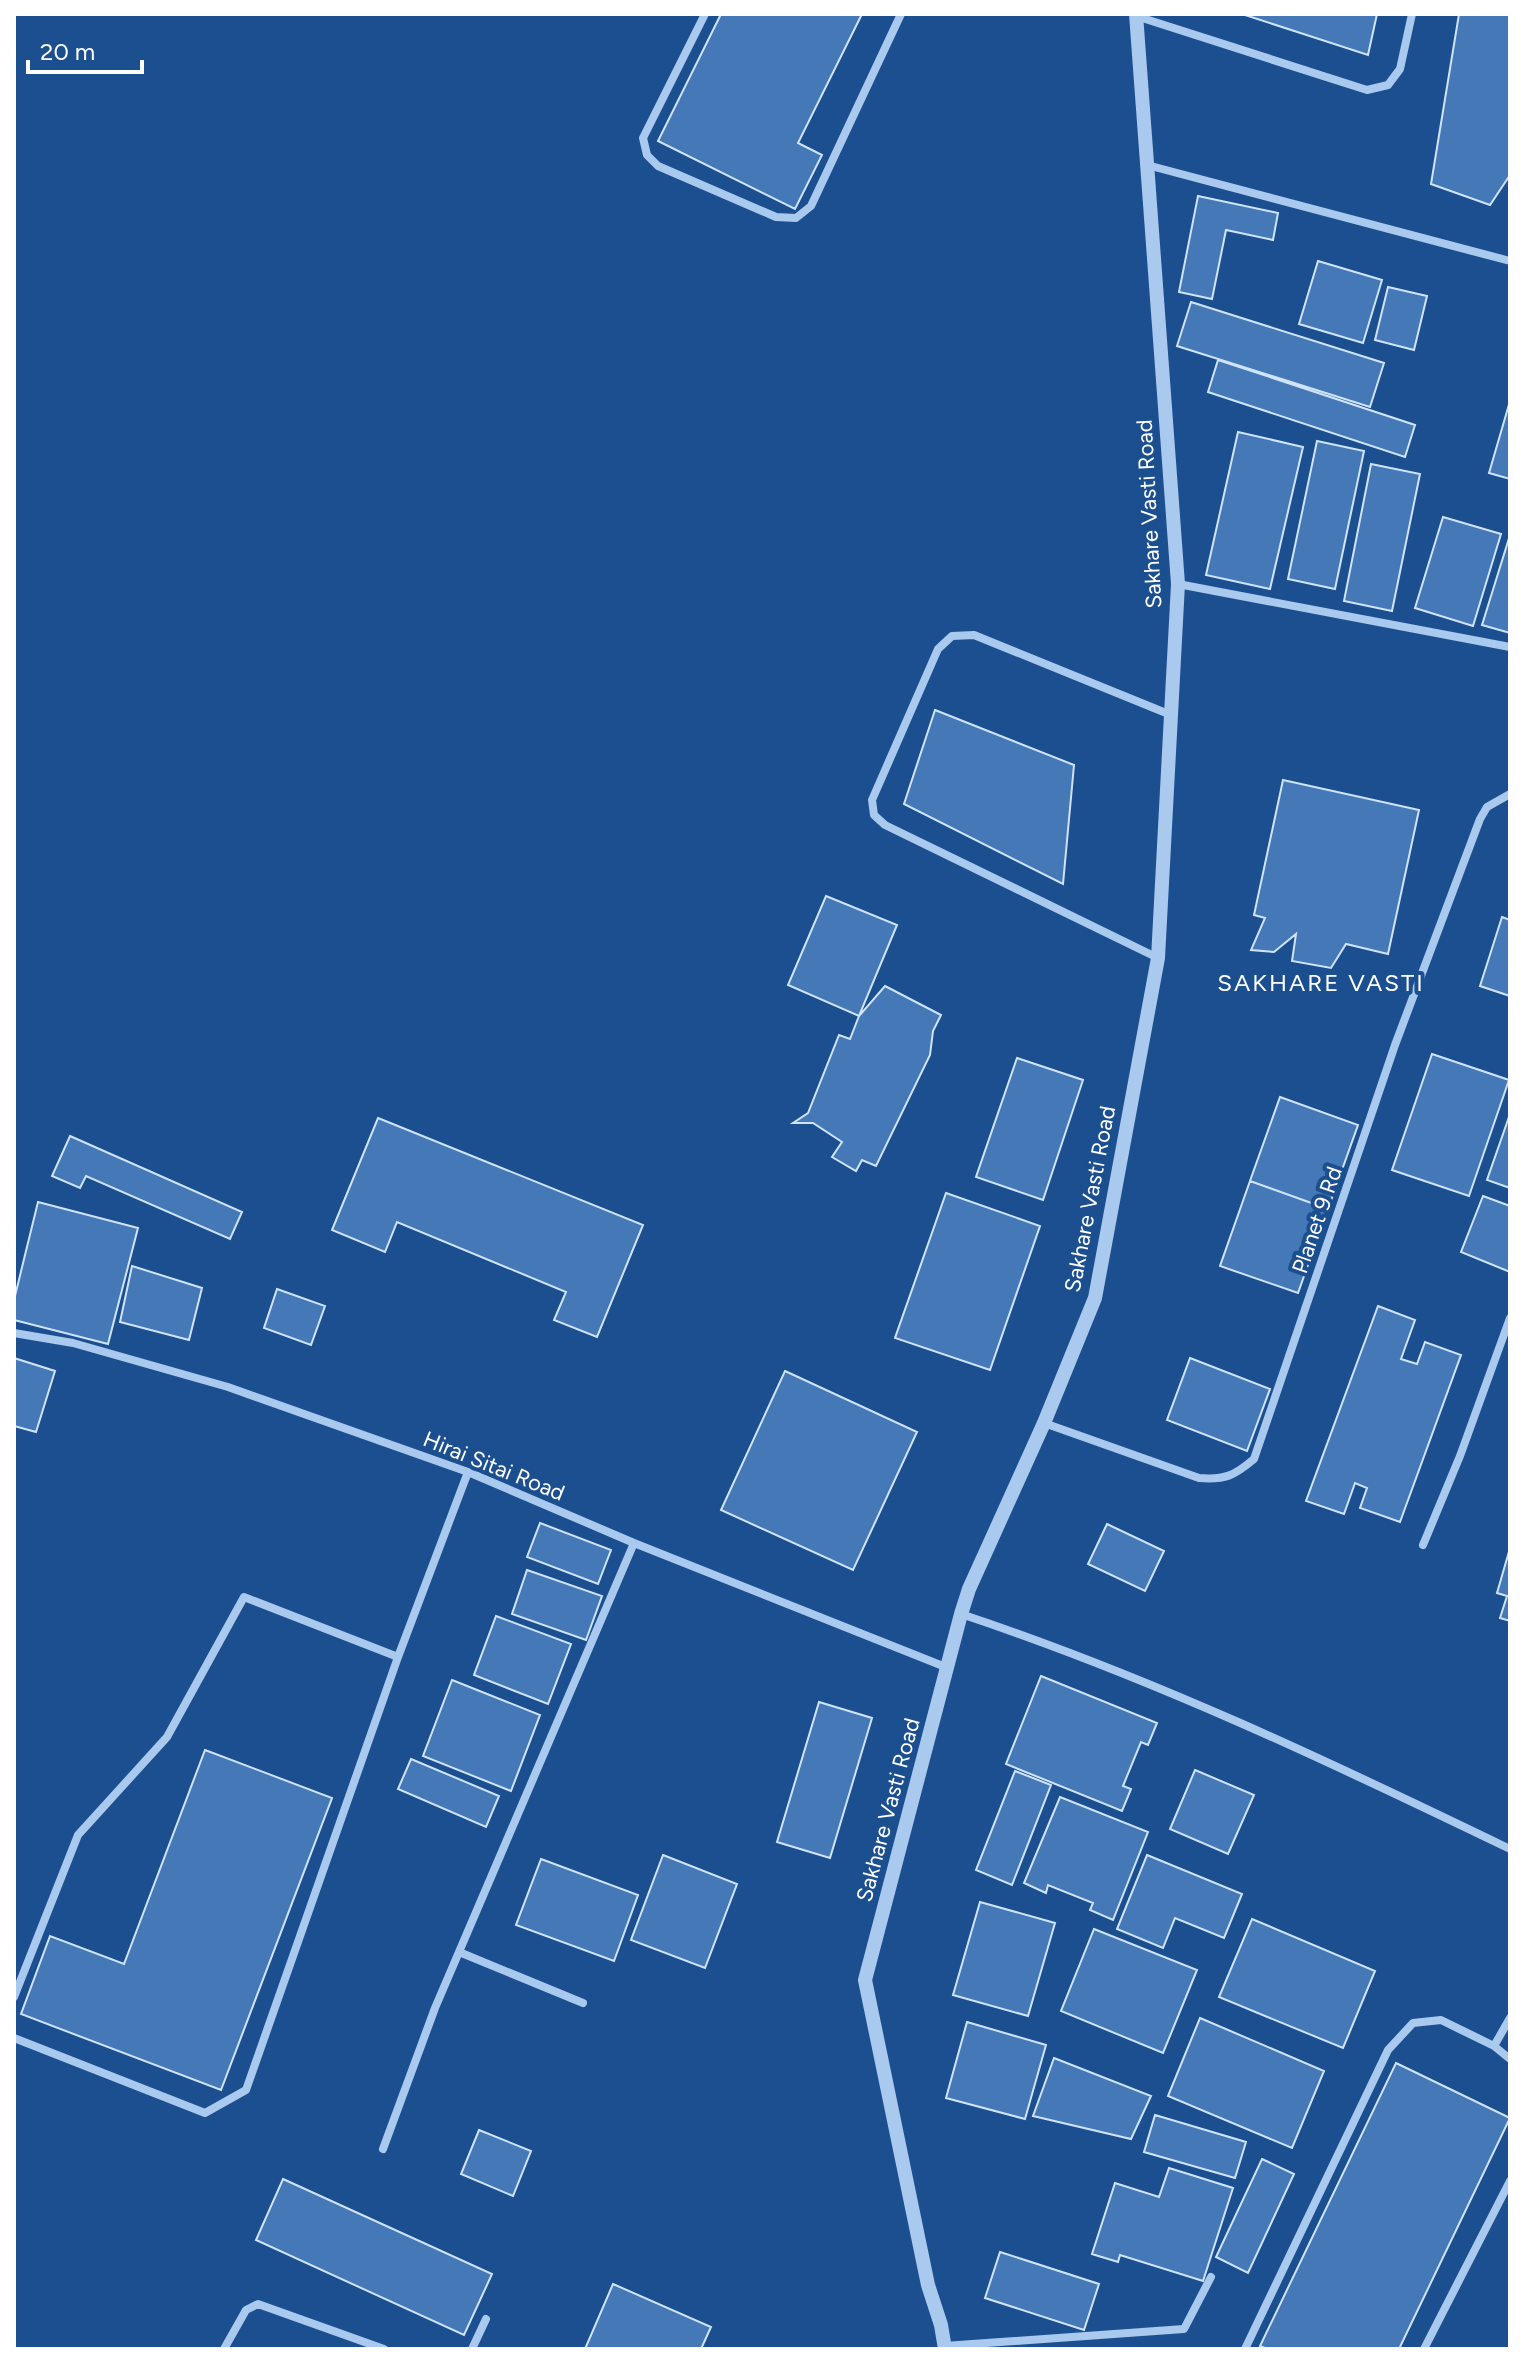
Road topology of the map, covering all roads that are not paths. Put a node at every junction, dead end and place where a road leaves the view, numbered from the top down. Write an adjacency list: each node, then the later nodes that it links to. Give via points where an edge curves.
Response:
1 (705, 14): 2 (street, via 643,138 647,155 658,166 776,217 796,218 811,206)
2 (901, 14)
3 (1412, 14): 4 (street, via 1400,69 1388,85 1367,90)
4 (1136, 15): 5 (street, Sakhare Vasti Road)
5 (1147, 165): 6 (street); 7 (street, Sakhare Vasti Road)
6 (1510, 261)
7 (1178, 584): 8 (street); 9 (street, Sakhare Vasti Road)
8 (1510, 647)
9 (1171, 715): 11 (street, Sakhare Vasti Road); 11 (street, via 974,635 952,636 938,649 872,800 874,815 885,825)
10 (1510, 794): 14 (street, Planet 9 Rd, via 1487,807 1480,819 1395,1045 1254,1459 1223,1480 1199,1478)
11 (1158, 958): 14 (street, Sakhare Vasti Road, via 1095,1298)
12 (1510, 1318): 17 (street)
13 (14, 1333): 15 (street, Hirai Sitai Road, via 73,1343 228,1387)
14 (1044, 1423): 18 (street, Sakhare Vasti Road)
15 (468, 1472): 16 (street, Hirai Sitai Road); 19 (street)
16 (634, 1543): 20 (street, Hirai Sitai Road); 22 (street)
17 (1423, 1545)
18 (961, 1614): 20 (street, Sakhare Vasti Road); 21 (street, via 1212,1710)
19 (398, 1657): 23 (street, via 244,1597 167,1737 78,1835); 26 (street, via 246,2090 205,2113)
20 (948, 1668): 33 (street, Sakhare Vasti Road, via 865,1980)
21 (1510, 1849)
22 (459, 1952): 24 (street); 29 (street)
23 (14, 1997)
24 (583, 2003)
25 (1510, 2018): 27 (street)
26 (14, 2038)
27 (1494, 2046): 28 (street); 37 (street, via 1441,2020 1413,2023 1388,2050)
28 (1510, 2059)
29 (383, 2149)
30 (1510, 2181): 38 (street)
31 (1211, 2277): 33 (street, via 1184,2329)
32 (486, 2319): 36 (street)
33 (944, 2348)
34 (224, 2349): 35 (street, via 246,2310 258,2304)
35 (384, 2349)
36 (472, 2349)
37 (1245, 2349)
38 (1424, 2349)

